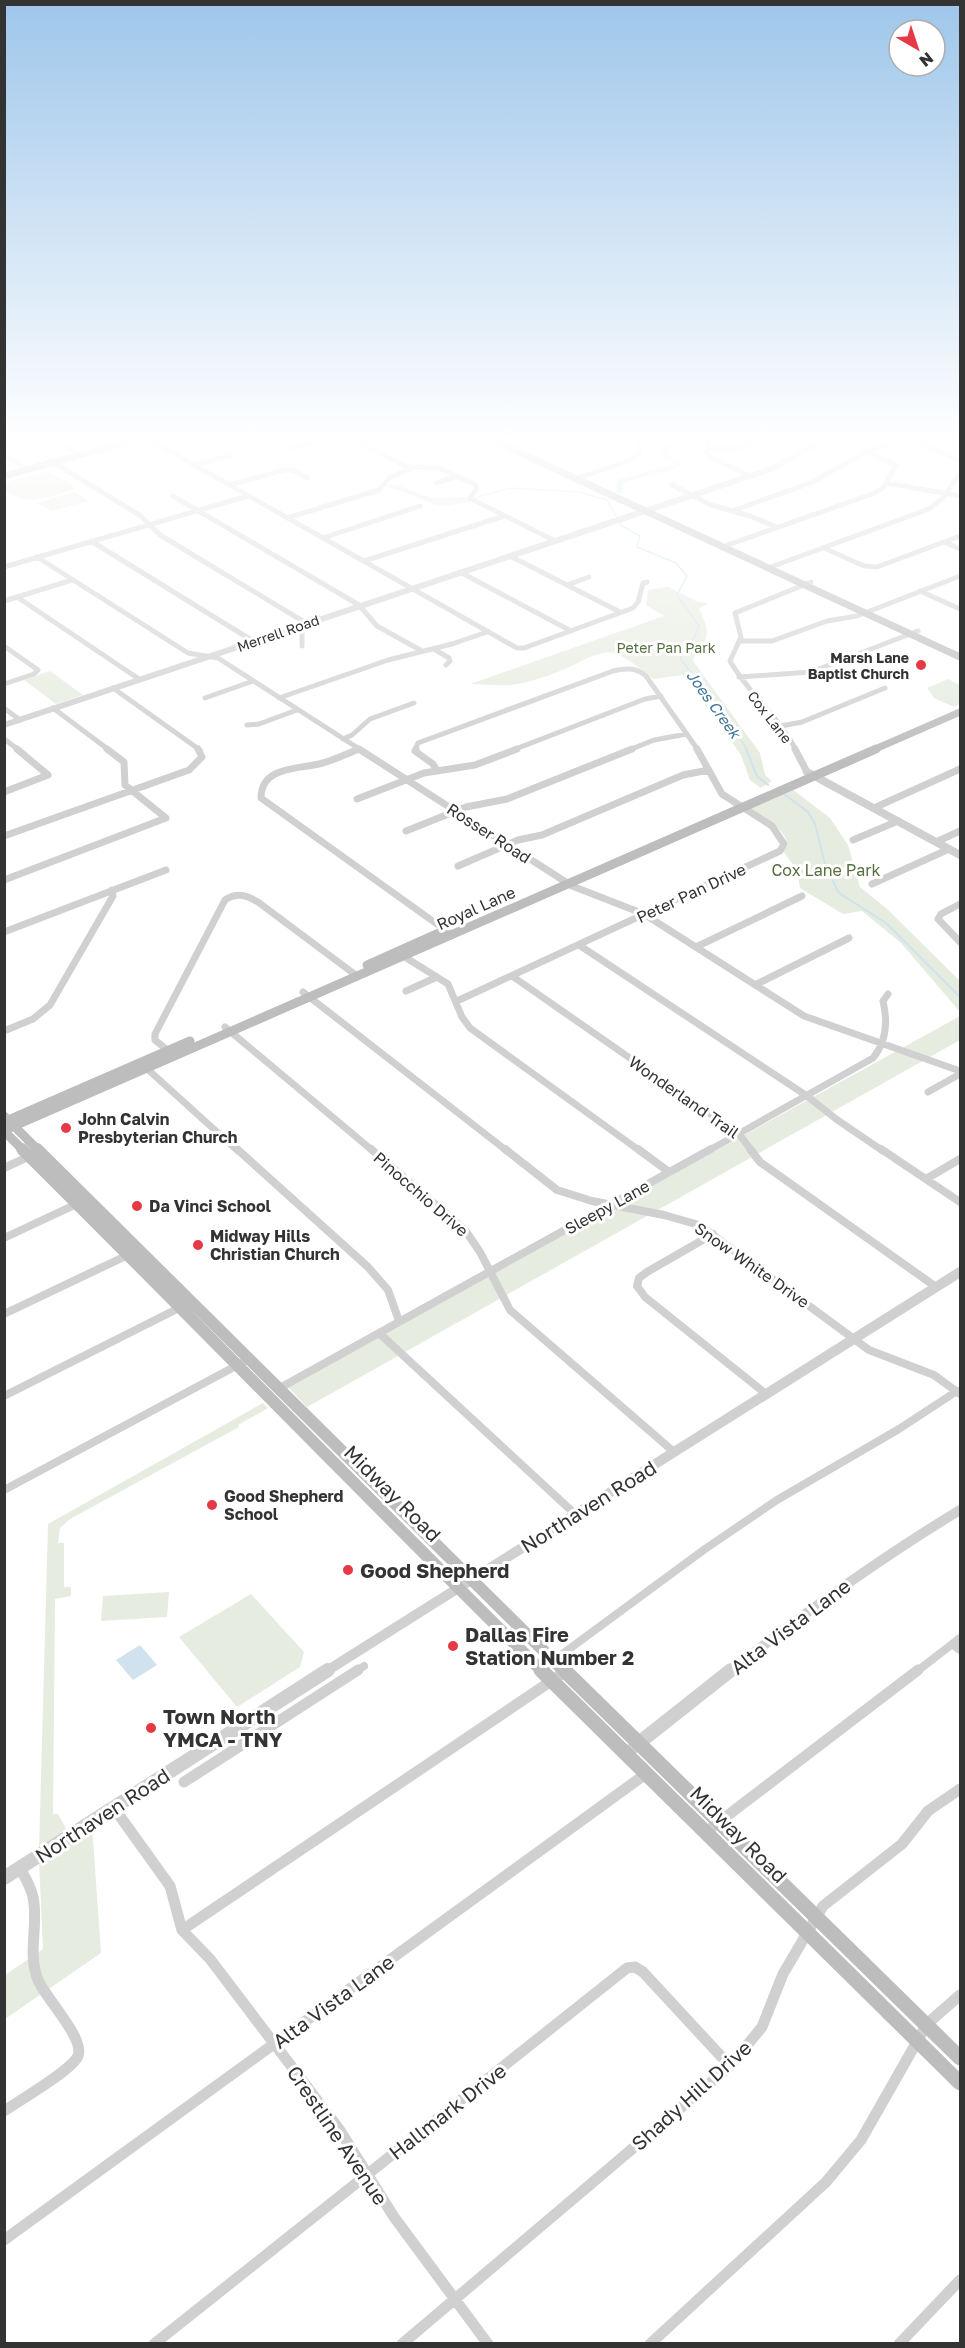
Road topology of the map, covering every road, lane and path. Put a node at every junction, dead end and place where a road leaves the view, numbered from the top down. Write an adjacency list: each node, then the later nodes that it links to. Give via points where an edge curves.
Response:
1 (58, 551): 13 (street)
2 (106, 551): 37 (street)
3 (186, 551): 32 (street)
4 (267, 551): 28 (street)
5 (345, 551): 14 (street)
6 (396, 551): 14 (street)
7 (526, 551): 12 (street, Merrell Road)
8 (735, 551): 16 (main road)
9 (817, 551): 16 (street)
10 (830, 551): 11 (street, via 873,567)
11 (920, 551)
12 (510, 556): 17 (street, Merrell Road); 23 (street)
13 (37, 557): 15 (street); 20 (street, Rosser Road)
14 (364, 561): 24 (street)
15 (4, 567)
16 (771, 567): 22 (main road)
17 (460, 572): 24 (street, Merrell Road); 34 (street)
18 (960, 576): 25 (street)
19 (589, 577): 23 (street)
20 (72, 580): 26 (street); 45 (street, Rosser Road, via 188,653)
21 (647, 582): 31 (street, via 639,591 637,605)
22 (808, 584): 30 (main road); 38 (street, Cox Lane, via 735,612)
23 (567, 585): 31 (street)
24 (411, 588): 28 (street, Merrell Road); 35 (street)
25 (920, 591): 29 (street); 30 (street)
26 (17, 597): 27 (street); 49 (street)
27 (4, 601)
28 (359, 605): 32 (street, Merrell Road); 43 (street, via 378,626)
29 (960, 609)
30 (869, 611): 36 (main road); 38 (street, via 772,641)
31 (621, 612): 34 (street)
32 (306, 623): 33 (street, Merrell Road)
33 (298, 626): 37 (street, Merrell Road); 40 (street, via 302,630)
34 (571, 631): 35 (street, via 524,648)
35 (487, 632): 42 (street)
36 (915, 633): 41 (main road); 48 (street, via 812,672)
37 (253, 641): 45 (street, Merrell Road)
38 (741, 641): 48 (street, Cox Lane, via 730,661)
39 (4, 646): 51 (street, via 38,670)
40 (302, 646)
41 (947, 647): 44 (main road); 46 (main road)
42 (434, 649): 43 (street); 47 (street, via 449,658)
43 (422, 651): 56 (street)
44 (960, 651)
45 (206, 657): 49 (street, Merrell Road); 50 (street, Rosser Road, via 218,658)
46 (960, 657)
47 (446, 665)
48 (739, 677): 67 (street, Cox Lane)
49 (139, 679): 52 (street, Merrell Road)
50 (254, 681): 55 (street); 56 (street, Rosser Road)
51 (4, 684)
52 (113, 688): 60 (street, Merrell Road); 77 (street, via 202,752 189,770)
53 (885, 688): 67 (street, via 802,722)
54 (661, 696): 68 (street, Peter Pan Drive); 74 (street, via 475,765); 74 (street, Peter Pan Drive, via 644,672 628,668 613,671 418,743 416,751)
55 (206, 698)
56 (279, 698): 61 (street, Rosser Road)
57 (414, 703): 70 (street, via 368,720 356,733)
58 (960, 706): 63 (main road, Royal Lane)
59 (4, 708): 64 (street)
60 (53, 708): 64 (street, Merrell Road); 77 (street, via 124,762 123,781)
61 (297, 710): 66 (street); 70 (street, Rosser Road)
62 (960, 712): 63 (main road, Royal Lane)
63 (946, 715): 75 (main road, Royal Lane)
64 (20, 720): 65 (street, Merrell Road)
65 (4, 725)
66 (247, 725)
67 (781, 726): 75 (street, Cox Lane)
68 (687, 734): 73 (street, Peter Pan Drive); 82 (street, via 654,740 507,799)
69 (4, 739): 78 (street, via 47,772 45,778)
70 (343, 739): 71 (street, Rosser Road)
71 (359, 749): 76 (street, Rosser Road); 102 (street, via 271,775 261,788 261,798)
72 (960, 769): 81 (street)
73 (709, 770): 80 (street, Peter Pan Drive, via 722,794); 89 (street, via 683,775 542,835)
74 (437, 771): 76 (street)
75 (811, 774): 80 (main road, Royal Lane); 81 (street)
76 (406, 780): 79 (street); 82 (street, Rosser Road)
77 (131, 790): 86 (street); 94 (street, via 166,818)
78 (4, 792)
79 (357, 799)
80 (738, 806): 95 (main road, Royal Lane); 100 (street, Peter Pan Drive, via 772,825 784,841 782,848)
81 (874, 808): 83 (street)
82 (455, 811): 84 (street); 89 (street, Rosser Road)
83 (898, 821): 87 (street); 88 (street)
84 (406, 831)
85 (960, 831): 88 (street)
86 (4, 836)
87 (853, 840)
88 (936, 842): 90 (street)
89 (507, 845): 92 (street); 95 (street, Rosser Road)
90 (949, 849): 91 (street); 96 (street)
91 (960, 855)
92 (458, 866)
93 (166, 870): 97 (street)
94 (4, 880)
95 (565, 882): 100 (street, Rosser Road); 102 (main road, Royal Lane)
96 (872, 884)
97 (112, 890): 101 (street); 117 (street, via 113,896 50,1005 33,1019)
98 (802, 896): 106 (street)
99 (960, 904): 104 (street, via 938,919)
100 (644, 914): 105 (street, Peter Pan Drive); 106 (street, Rosser Road)
101 (4, 932)
102 (449, 932): 107 (main road, Royal Lane)
103 (849, 938): 111 (street)
104 (960, 942)
105 (579, 945): 109 (street, Peter Pan Drive); 123 (street)
106 (696, 947): 111 (street, Rosser Road)
107 (400, 954): 108 (main road, Royal Lane); 110 (street)
108 (354, 974): 113 (main road, Royal Lane); 119 (street, via 258,902 235,894 225,900 155,1034 155,1040)
109 (512, 976): 115 (street, Peter Pan Drive); 125 (street, Wonderland Trail)
110 (437, 977): 112 (street); 115 (street, via 448,984)
111 (755, 985): 118 (street, Rosser Road, via 819,1023)
112 (406, 991)
113 (306, 994): 116 (main road, Royal Lane); 134 (street, Snow White Drive, via 545,1183 572,1197)
114 (888, 994): 118 (street, via 883,1001 887,1029)
115 (457, 1001): 130 (street, via 470,1028)
116 (228, 1029): 119 (main road, Royal Lane); 138 (street, Pinocchio Drive, via 454,1219 476,1243)
117 (4, 1031)
118 (881, 1044): 121 (street, Rosser Road); 123 (street, Sleepy Lane, via 873,1059)
119 (171, 1054): 120 (main road, Royal Lane)
120 (144, 1066): 124 (main road, Royal Lane); 143 (street, via 369,1267 388,1290)
121 (960, 1072): 122 (street)
122 (928, 1092)
123 (807, 1096): 125 (street, Sleepy Lane); 131 (street)
124 (7, 1125): 126 (main road, Midway Road); 127 (main road, Midway Road)
125 (739, 1134): 130 (street, Sleepy Lane); 140 (street, Wonderland Trail, via 760,1162)
126 (40, 1152): 127 (street); 132 (main road, Midway Road)
127 (29, 1156): 129 (street); 132 (main road, Midway Road)
128 (960, 1160): 131 (street)
129 (4, 1168)
130 (669, 1172): 134 (street, Sleepy Lane)
131 (926, 1179): 133 (street)
132 (82, 1202): 136 (street); 137 (main road, Midway Road)
133 (960, 1202)
134 (609, 1206): 135 (street, Snow White Drive, via 681,1218); 138 (street, Sleepy Lane)
135 (713, 1234): 145 (street, Snow White Drive); 149 (street, via 647,1272 639,1278 637,1286 645,1297)
136 (4, 1238)
137 (134, 1252): 141 (main road, Midway Road); 142 (street)
138 (491, 1271): 143 (street, Sleepy Lane); 151 (street, Pinocchio Drive, via 510,1310)
139 (958, 1276): 140 (street, Northaven Road)
140 (936, 1287): 145 (street, Northaven Road)
141 (186, 1304): 146 (main road, Midway Road); 150 (street)
142 (4, 1314)
143 (399, 1321): 144 (street, Sleepy Lane)
144 (379, 1332): 147 (street, Sleepy Lane); 154 (street)
145 (854, 1339): 148 (street, Snow White Drive, via 883,1357 934,1375); 149 (street, Northaven Road)
146 (243, 1362): 147 (main road, Midway Road); 152 (street); 156 (main road, Midway Road)
147 (278, 1389): 155 (main road, Midway Road)
148 (959, 1393): 158 (street, via 777,1500)
149 (766, 1394): 151 (street, Northaven Road)
150 (4, 1396)
151 (674, 1452): 154 (street, Northaven Road)
152 (4, 1490)
153 (960, 1510): 165 (street, Alta Vista Lane, via 806,1611)
154 (575, 1514): 155 (street, Northaven Road)
155 (471, 1578): 156 (street, Northaven Road); 158 (main road, Midway Road)
156 (458, 1587): 160 (main road, Midway Road); 162 (street, Northaven Road)
157 (958, 1644): 174 (street)
158 (555, 1660): 160 (street); 161 (main road, Midway Road)
159 (364, 1666): 164 (street)
160 (542, 1669): 163 (main road, Midway Road)
161 (566, 1671): 163 (street); 165 (main road, Midway Road)
162 (318, 1677): 164 (street); 166 (street, Northaven Road)
163 (552, 1679): 167 (main road, Midway Road); 179 (street)
164 (329, 1689): 169 (street)
165 (639, 1742): 167 (street, Alta Vista Lane); 168 (main road, Midway Road)
166 (202, 1752): 169 (street); 173 (street, Northaven Road)
167 (626, 1752): 170 (main road, Midway Road)
168 (661, 1763): 170 (street, Alta Vista Lane); 174 (main road, Midway Road)
169 (212, 1764): 171 (street)
170 (647, 1773): 175 (main road, Midway Road); 184 (street, Alta Vista Lane)
171 (184, 1782)
172 (960, 1788): 178 (street, Shady Hill Drive, via 928,1811 902,1844 823,1906)
173 (114, 1808): 176 (street, Northaven Road); 179 (street, Crestline Avenue, via 170,1886)
174 (720, 1821): 175 (street); 178 (main road, Midway Road)
175 (706, 1832): 180 (main road, Midway Road)
176 (20, 1868): 177 (street, Northaven Road); 188 (street, via 35,1899 34,1970 80,2048 70,2066)
177 (4, 1878)
178 (817, 1916): 180 (street, Shady Hill Drive); 182 (main road, Midway Road)
179 (182, 1930): 184 (street, Crestline Avenue, via 210,1959)
180 (808, 1933): 183 (main road, Midway Road); 186 (street, Shady Hill Drive, via 783,1974 762,2027)
181 (960, 1995): 182 (street)
182 (927, 2024): 183 (street); 185 (main road, Midway Road)
183 (918, 2041): 187 (main road, Midway Road); 196 (street, via 861,2140 826,2182)
184 (274, 2044): 189 (street, Crestline Avenue, via 339,2129); 190 (street, Alta Vista Lane)
185 (960, 2058)
186 (730, 2066): 189 (street, Hallmark Drive, via 642,1972 635,1967 627,1968); 192 (street, Shady Hill Drive)
187 (960, 2083)
188 (4, 2111)
189 (367, 2175): 192 (street, Crestline Avenue); 193 (street, Hallmark Drive)
190 (4, 2240)
191 (960, 2280): 197 (street)
192 (455, 2299): 194 (street, Shady Hill Drive); 195 (street, Crestline Avenue)
193 (154, 2343)
194 (402, 2343)
195 (488, 2343)
196 (650, 2343)
197 (899, 2343)

